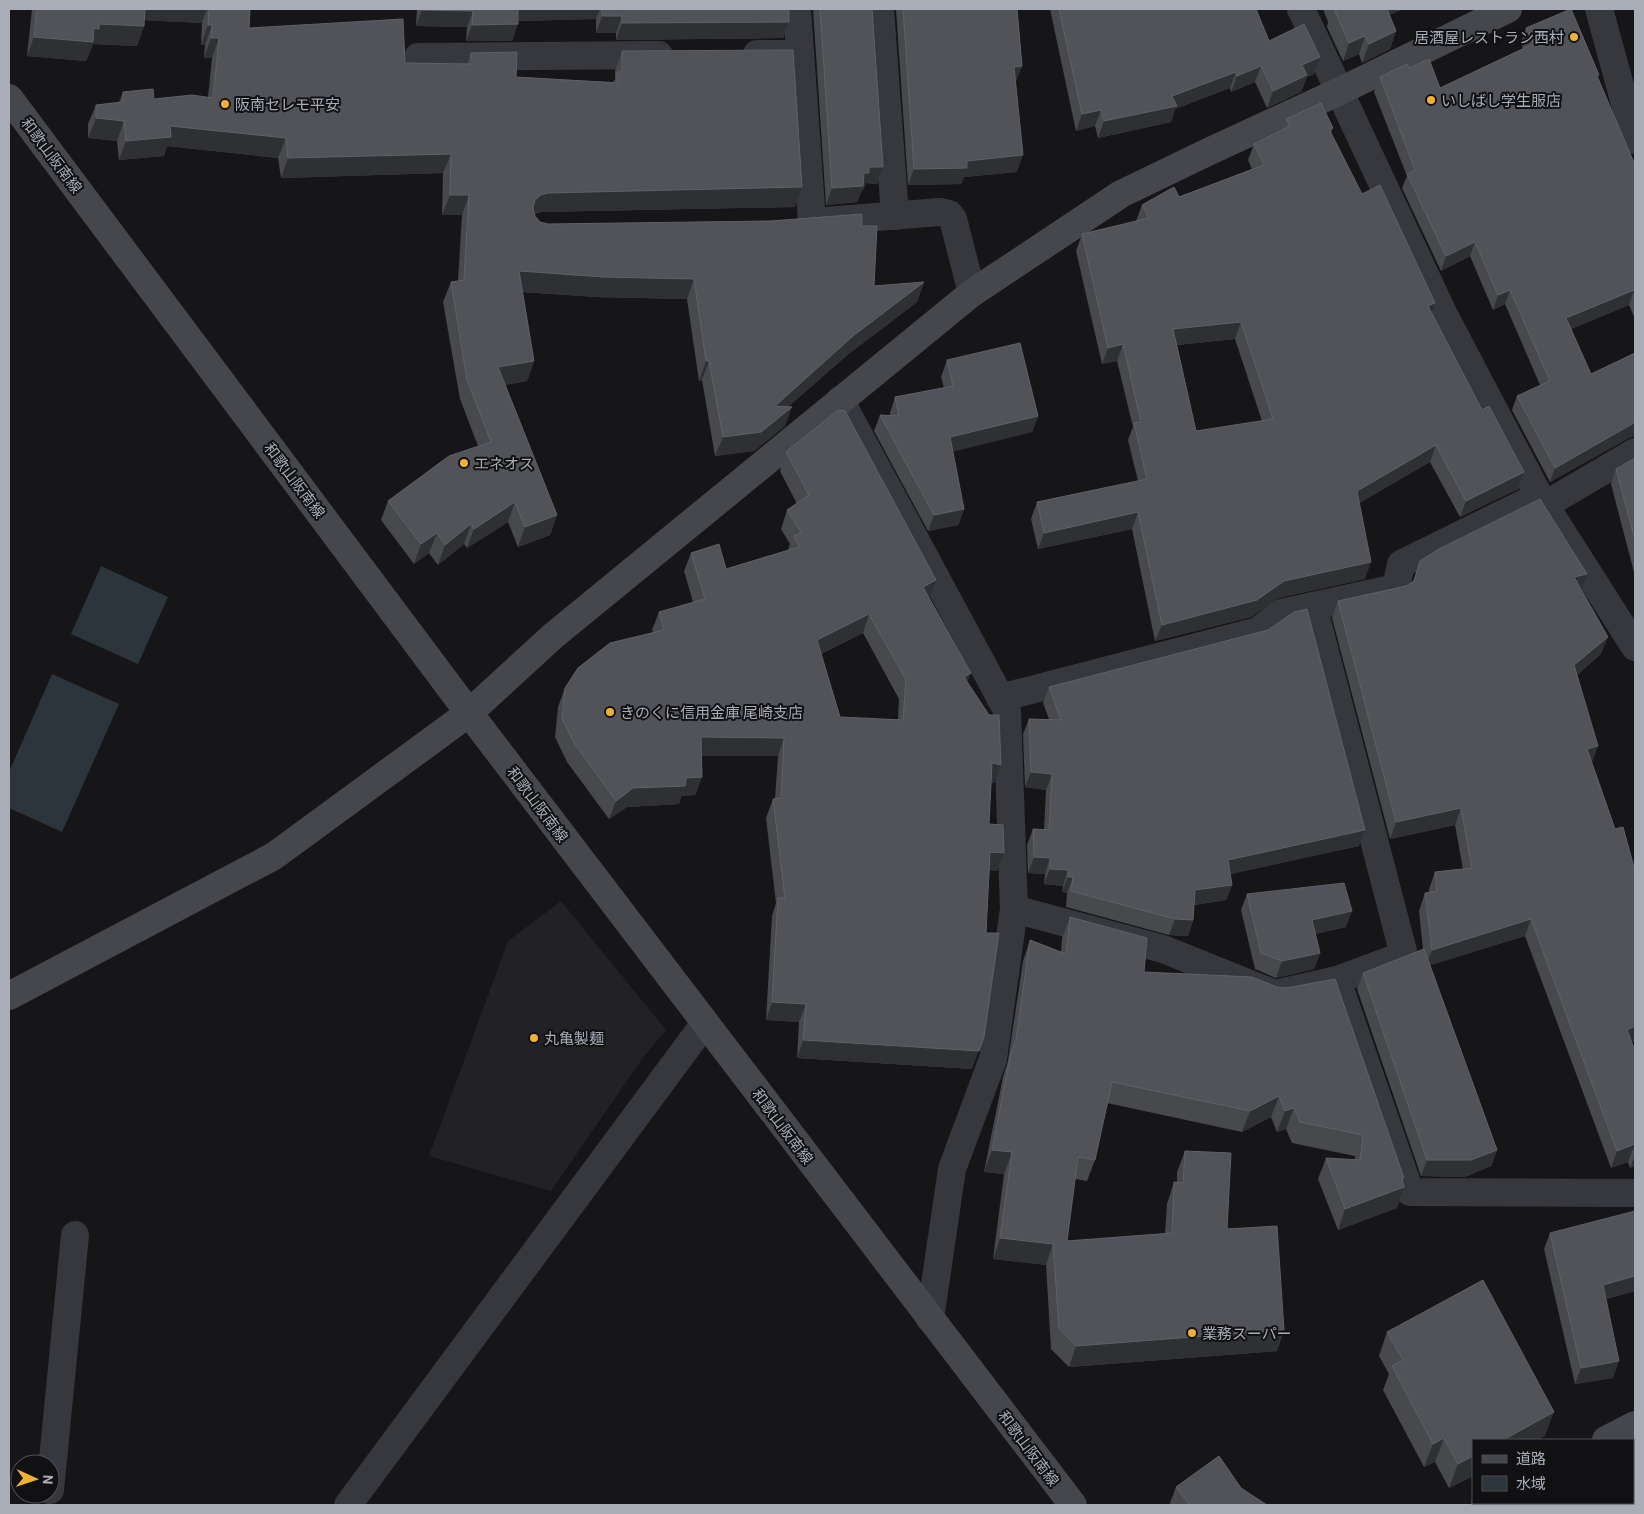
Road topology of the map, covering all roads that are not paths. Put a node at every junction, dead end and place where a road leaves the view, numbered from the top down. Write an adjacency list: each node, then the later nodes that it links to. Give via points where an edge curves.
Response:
1 (797, 9): 7 (street)
2 (880, 9): 13 (street)
3 (1301, 9): 10 (street)
4 (1508, 9): 10 (street)
5 (1599, 9): 12 (street)
6 (732, 54): 7 (street)
7 (800, 54): 14 (street)
8 (683, 55): 9 (street)
9 (418, 56)
10 (1338, 92): 16 (street, via 1121,194); 19 (street, via 1442,311)
11 (9, 98): 23 (street, 和歌山阪南線)
12 (1635, 140)
13 (895, 216): 14 (street); 16 (street, via 949,214)
14 (812, 222): 15 (street)
15 (783, 224)
16 (972, 292): 17 (street)
17 (840, 400): 22 (street); 23 (street, via 553,636)
18 (1635, 452): 19 (street)
19 (1542, 501): 20 (street, via 1401,564 1396,588); 21 (street)
20 (1313, 606): 22 (street, via 1281,613 1258,631); 25 (street, via 1404,955)
21 (1635, 647)
22 (1000, 698): 24 (street, via 1006,710)
23 (469, 713): 26 (street, via 274,856); 27 (street, 和歌山阪南線)
24 (1014, 909): 25 (street, via 1163,949 1275,994); 30 (street, via 993,1059 952,1168)
25 (1337, 980): 28 (street, via 1410,1192)
26 (9, 996)
27 (705, 1023): 30 (street, 和歌山阪南線); 34 (street)
28 (1635, 1193)
29 (75, 1234): 33 (street)
30 (930, 1319): 35 (street, 和歌山阪南線)
31 (1635, 1425): 32 (street)
32 (1608, 1439)
33 (54, 1454)
34 (348, 1505)
35 (1073, 1505)

